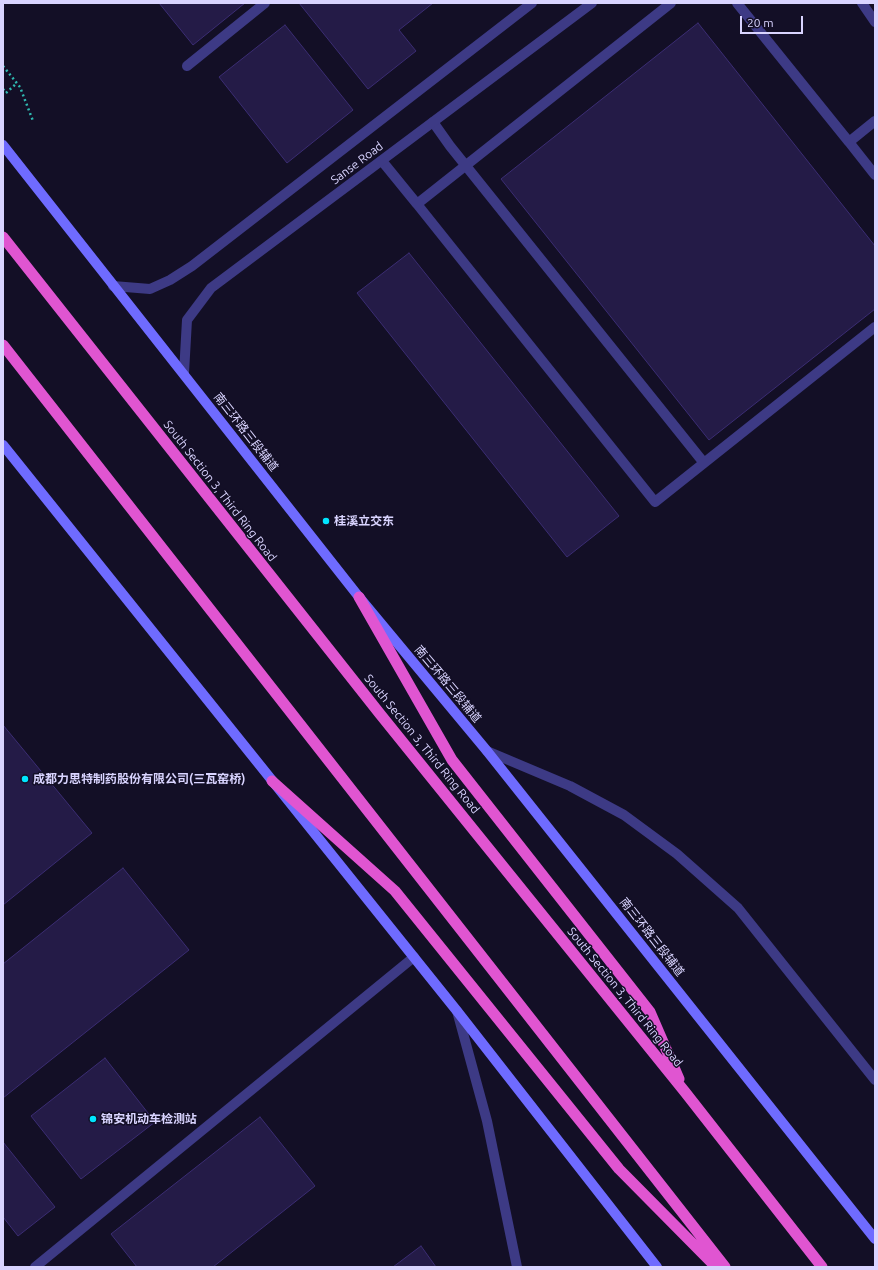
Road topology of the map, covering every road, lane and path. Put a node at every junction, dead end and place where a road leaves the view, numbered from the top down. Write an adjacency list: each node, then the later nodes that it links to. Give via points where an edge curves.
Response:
1 (265, 3): 9 (street)
2 (532, 3): 22 (street, Sanse Road, via 192,266 150,289)
3 (592, 3): 14 (street, Sanse Road)
4 (671, 3): 18 (street)
5 (738, 3): 15 (street)
6 (862, 3): 7 (street)
7 (875, 22)
8 (3, 66): 10 (path)
9 (187, 66)
10 (17, 83): 11 (path, via 6,92); 12 (path)
11 (3, 89)
12 (33, 121)
13 (875, 121): 15 (street)
14 (433, 122): 17 (street, Sanse Road); 18 (street)
15 (849, 142): 19 (street)
16 (3, 145): 22 (main road, 南三环路三段辅道)
17 (382, 161): 20 (street); 25 (street, Sanse Road, via 211,288 188,320)
18 (465, 165): 20 (street); 27 (street)
19 (875, 175)
20 (417, 204): 27 (street, via 655,502)
21 (3, 237): 34 (highway, South Section 3, Third Ring Road, via 380,714)
22 (113, 286): 25 (main road, 南三环路三段辅道)
23 (875, 327): 27 (street)
24 (3, 345): 40 (highway)
25 (184, 373): 28 (main road, 南三环路三段辅道)
26 (3, 445): 30 (main road)
27 (704, 463)
28 (359, 597): 29 (main road, 南三环路三段辅道); 34 (highway, via 452,760 650,1012)
29 (487, 751): 33 (street, via 570,786 624,815 677,854 738,908); 35 (main road, 南三环路三段辅道)
30 (272, 781): 31 (main road); 39 (highway, via 395,891 619,1169)
31 (414, 958): 32 (main road); 36 (street)
32 (457, 1011): 37 (street, via 487,1120); 38 (main road)
33 (875, 1080)
34 (685, 1092): 41 (highway, South Section 3, Third Ring Road)
35 (875, 1239)
36 (36, 1267)
37 (517, 1267)
38 (657, 1267)
39 (716, 1267)
40 (725, 1267)
41 (822, 1267)

